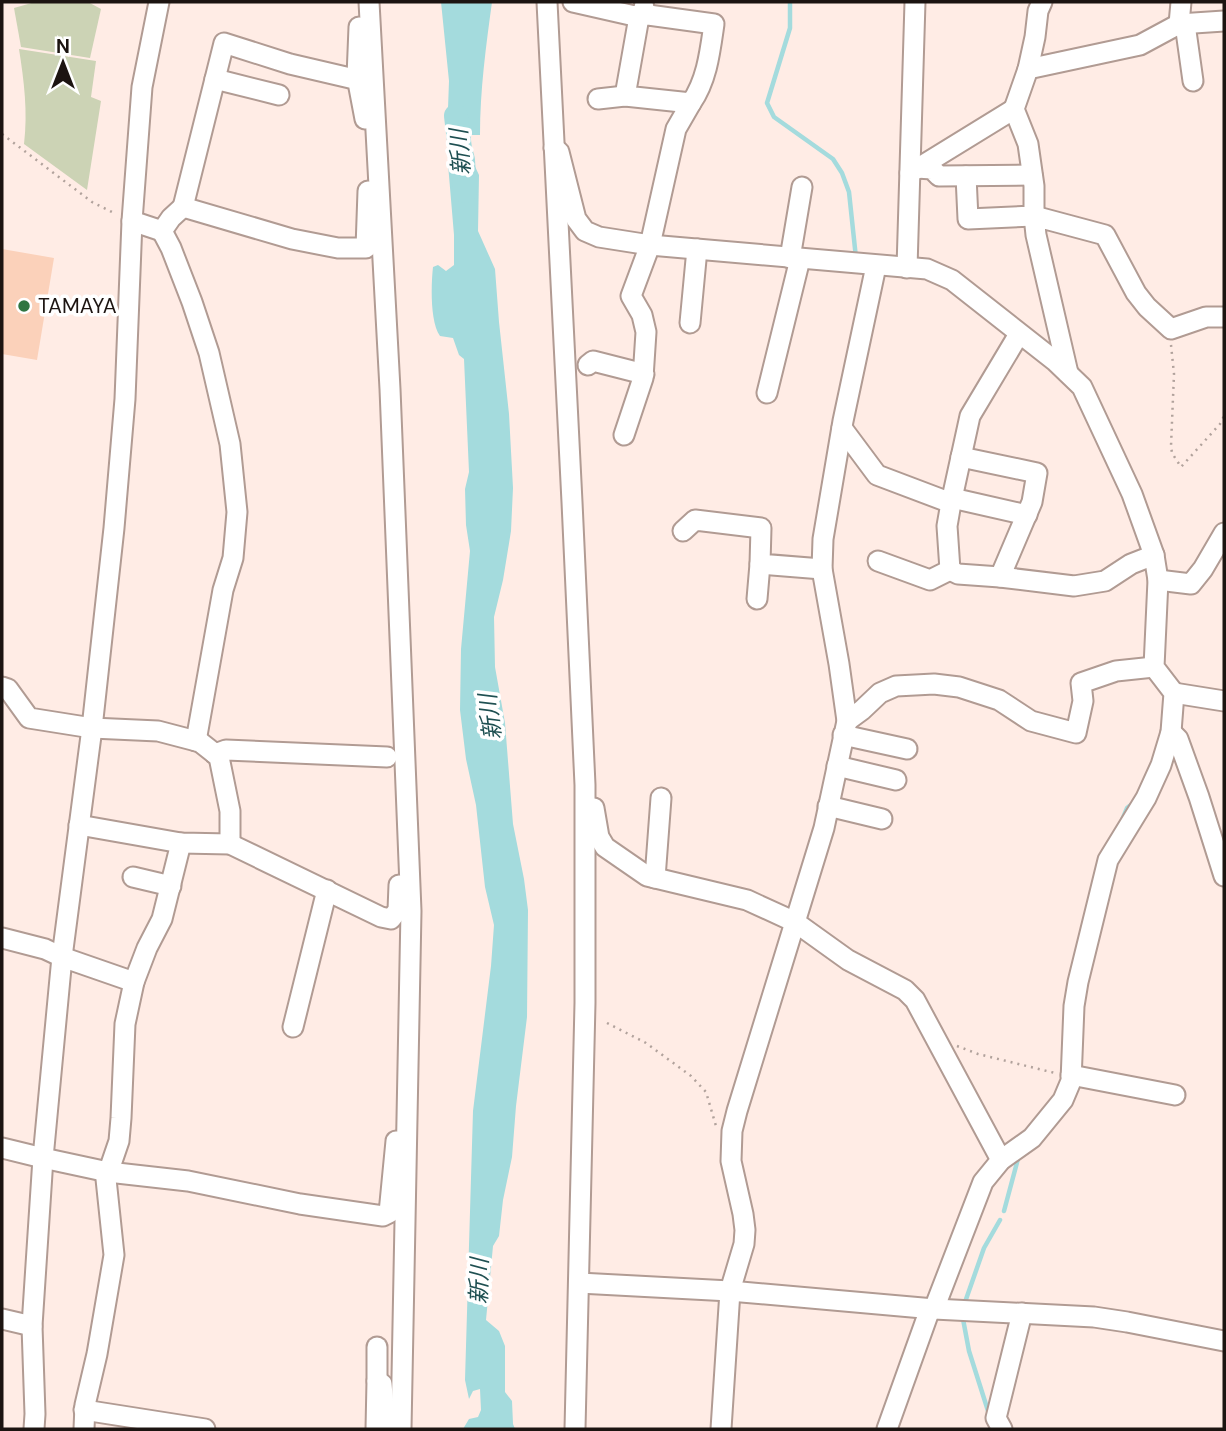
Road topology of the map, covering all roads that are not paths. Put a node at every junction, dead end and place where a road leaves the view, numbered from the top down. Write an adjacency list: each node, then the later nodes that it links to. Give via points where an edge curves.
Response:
1 (159, 2): 28 (street, via 142,87)
2 (361, 2): 13 (street)
3 (369, 2): 74 (street)
4 (547, 2): 21 (street)
5 (573, 2): 9 (street)
6 (915, 2): 22 (street)
7 (1042, 2): 12 (street)
8 (1181, 2): 11 (street)
9 (641, 11): 17 (street); 19 (street, via 714,24 700,90)
10 (1224, 21): 11 (street)
11 (1182, 24): 12 (street, via 1140,44); 15 (street)
12 (1028, 69): 20 (street)
13 (357, 77): 14 (street, via 289,64 224,43); 26 (street, via 370,144 366,248 292,239)
14 (215, 79): 16 (street); 26 (street)
15 (1192, 81)
16 (279, 95)
17 (625, 96): 18 (street); 19 (street)
18 (598, 99)
19 (691, 103): 30 (street, via 676,129)
20 (1014, 108): 22 (street); 23 (street, via 1028,144)
21 (554, 148): 30 (street, via 559,152 576,219 585,231); 70 (street)
22 (914, 171): 24 (street, via 932,169 939,176); 34 (street)
23 (1032, 175): 24 (street); 27 (street)
24 (966, 176): 27 (street, via 968,219)
25 (803, 187): 32 (street)
26 (183, 207): 29 (street)
27 (1034, 216): 35 (street, via 1105,235 1136,293 1171,329 1206,317); 39 (street)
28 (132, 221): 29 (street); 61 (street, via 125,399)
29 (162, 231): 64 (street, via 209,353 230,444 237,512 233,558)
30 (650, 245): 31 (street); 40 (street, via 631,296 646,332)
31 (697, 249): 32 (street); 36 (street)
32 (795, 258): 33 (street); 41 (street)
33 (876, 266): 34 (street); 42 (street)
34 (907, 268): 37 (street, via 927,269 951,281)
35 (1224, 317)
36 (690, 323)
37 (1020, 334): 39 (street); 44 (street, via 970,416)
38 (588, 365): 40 (street, via 593,361)
39 (1068, 373): 49 (street, via 1082,387 1132,494)
40 (643, 374): 43 (street)
41 (767, 393)
42 (842, 428): 45 (street, via 877,475); 51 (street)
43 (624, 435)
44 (961, 457): 45 (street); 46 (street, via 1037,473)
45 (951, 500): 46 (street); 53 (street, via 947,526)
46 (1027, 515): 54 (street)
47 (683, 531): 50 (street, via 695,520 761,528)
48 (1224, 533): 55 (street, via 1191,584)
49 (1154, 555): 54 (street, via 1105,581 1074,586); 55 (street)
50 (760, 564): 51 (street); 56 (street)
51 (822, 569): 62 (street)
52 (884, 569): 53 (street, via 930,580)
53 (950, 570): 54 (street)
54 (1000, 577)
55 (1158, 580): 57 (street)
56 (757, 599)
57 (1154, 667): 59 (street); 62 (street, via 1116,671 1081,683 1083,701 1076,733 1031,721 999,700 934,684 896,686 880,692)
58 (2, 687): 61 (street, via 29,718)
59 (1174, 693): 60 (street); 63 (street)
60 (1224, 701)
61 (92, 728): 64 (street, via 158,731); 75 (street)
62 (845, 728): 65 (street); 68 (street)
63 (1171, 732): 78 (street, via 1178,739); 90 (street, via 1146,798 1108,860 1078,982)
64 (196, 741): 66 (street)
65 (907, 749)
66 (215, 754): 67 (street, via 226,750); 77 (street, via 230,811)
67 (387, 757)
68 (837, 766): 69 (street); 72 (street)
69 (896, 780)
70 (584, 785): 80 (street, via 605,848); 97 (street)
71 (661, 798): 80 (street)
72 (828, 806): 73 (street); 84 (street)
73 (882, 820)
74 (409, 822): 83 (street, via 400,829 398,910); 88 (street)
75 (79, 825): 76 (street); 86 (street)
76 (181, 843): 77 (street); 81 (street)
77 (230, 844): 82 (street)
78 (1224, 876)
79 (133, 877): 81 (street)
80 (655, 878): 84 (street, via 747,900)
81 (171, 886): 87 (street)
82 (327, 890): 83 (street); 89 (street)
83 (391, 919): 88 (street, via 401,934 401,996)
84 (795, 922): 95 (street, via 915,1000); 98 (street, via 732,1131 731,1161 745,1230)
85 (2, 937): 86 (street)
86 (62, 957): 87 (street); 94 (street)
87 (134, 982): 96 (street, via 125,1024 119,1141)
88 (409, 1007): 92 (street)
89 (293, 1027)
90 (1071, 1075): 91 (street); 95 (street, via 1063,1100 1032,1138)
91 (1175, 1095)
92 (408, 1120): 96 (street, via 397,1132 389,1213 383,1216 188,1181); 112 (street)
93 (2, 1147): 94 (street)
94 (43, 1158): 96 (street); 102 (street)
95 (1001, 1160): 99 (street, via 983,1182)
96 (108, 1172): 106 (street, via 114,1255)
97 (579, 1283): 98 (street); 113 (street)
98 (730, 1291): 99 (street); 114 (street)
99 (932, 1309): 100 (street); 115 (street)
100 (1022, 1312): 103 (street, via 1110,1319); 107 (street, via 996,1418)
101 (2, 1319): 102 (street)
102 (32, 1326): 108 (street)
103 (1224, 1341)
104 (376, 1347): 105 (street)
105 (377, 1381): 110 (street); 111 (street, via 382,1384)
106 (84, 1420): 109 (street)
107 (1000, 1428)
108 (34, 1429)
109 (205, 1429)
110 (376, 1429)
111 (386, 1429)
112 (401, 1429)
113 (575, 1429)
114 (721, 1429)
115 (887, 1429)

